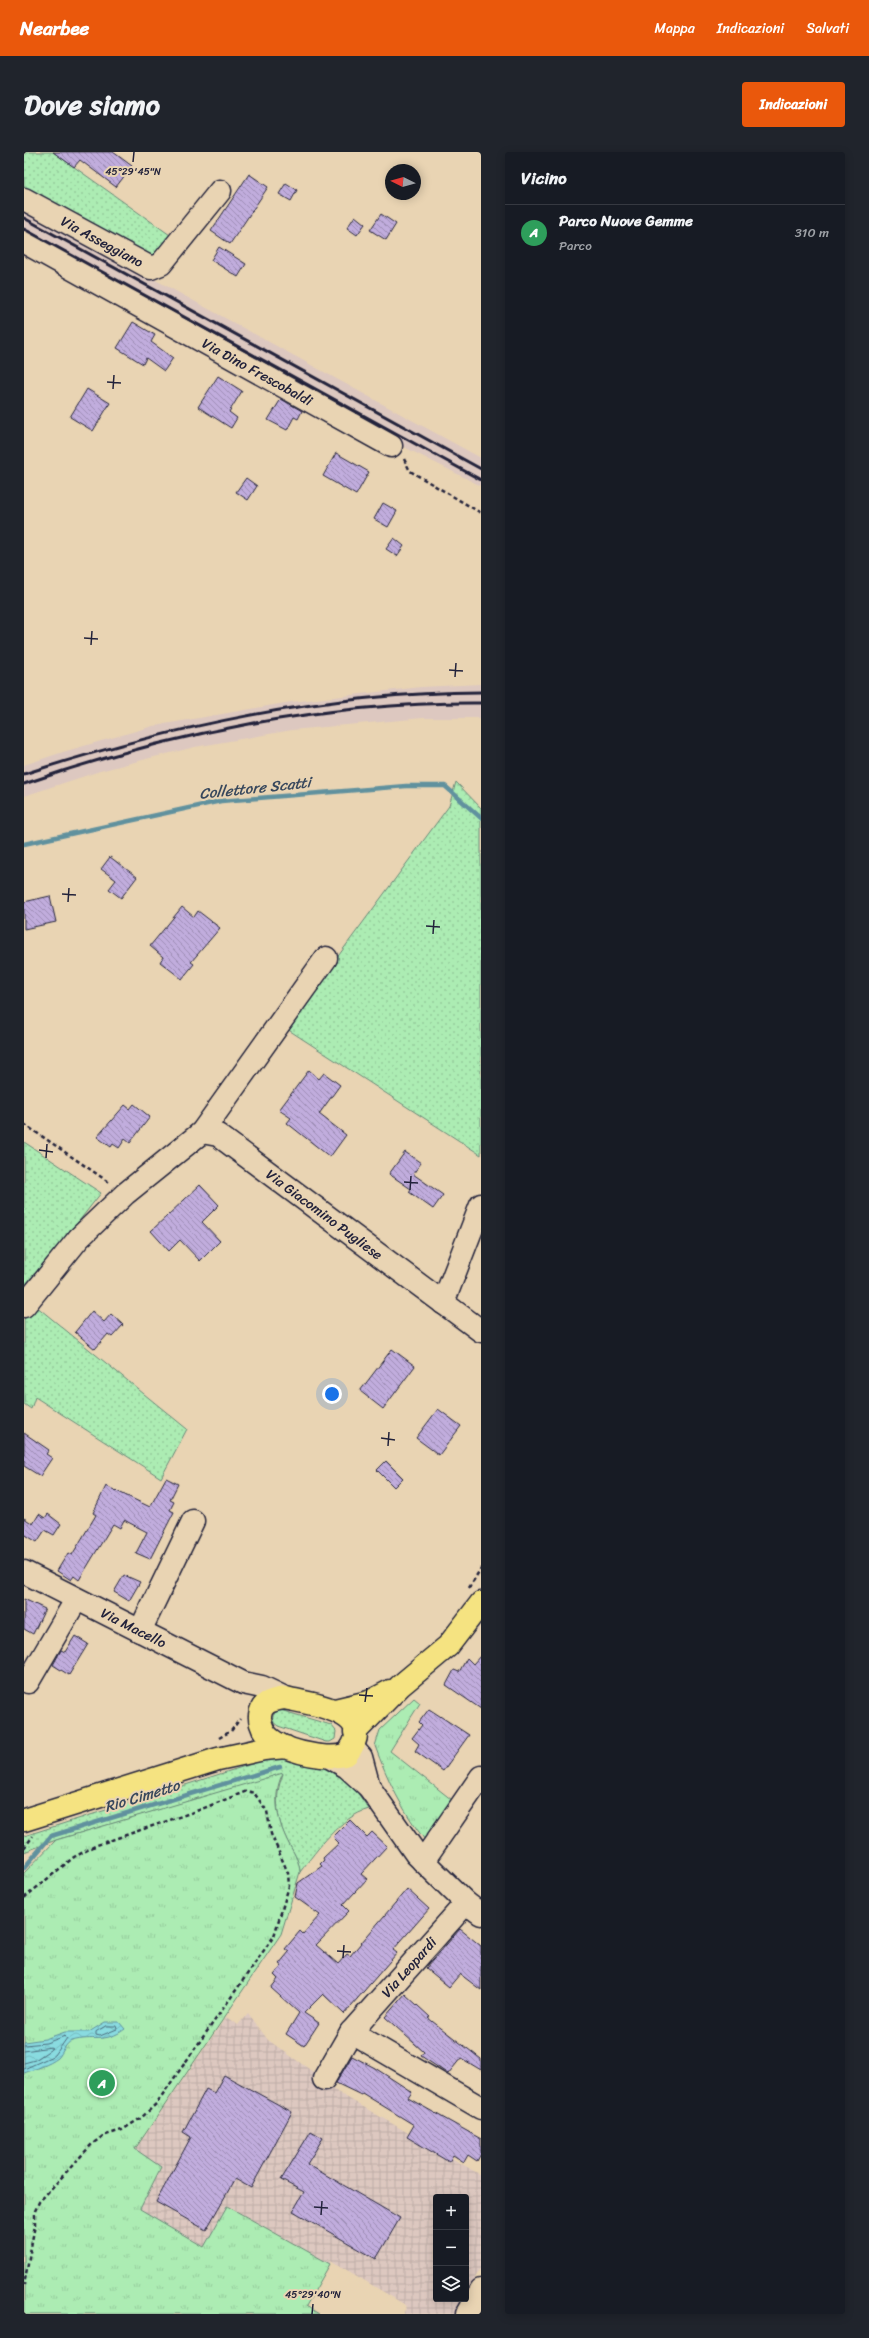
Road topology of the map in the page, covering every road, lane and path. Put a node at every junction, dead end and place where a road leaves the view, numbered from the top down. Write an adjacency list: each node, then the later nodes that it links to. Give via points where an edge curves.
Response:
1 (220, 191): 2 (street, Via Asseggiano, via 161,264 151,268)
2 (24, 200)
3 (24, 242): 4 (street, Via Dino Frescobaldi)
4 (390, 446): 5 (path, via 400,453 410,471)
5 (481, 512)
6 (326, 958): 8 (street)
7 (24, 1124): 9 (path)
8 (202, 1132): 9 (street); 11 (street, Via Giacomino Pugliese, via 218,1135)
9 (125, 1194): 12 (street, via 79,1238)
10 (481, 1205): 11 (street)
11 (443, 1303): 13 (street, Via Giacomino Pugliese)
12 (24, 1306)
13 (481, 1331)
14 (193, 1521): 19 (street)
15 (481, 1568): 17 (path)
16 (24, 1572): 18 (street, Via Macello)
17 (473, 1598): 22 (main road, via 448,1646)
18 (76, 1600): 19 (street, Via Macello); 20 (street)
19 (140, 1632): 21 (street, Via Macello)
20 (28, 1682)
21 (243, 1683): 23 (street, Via Macello, via 262,1687); 25 (street, Via Macello)
22 (400, 1686): 24 (main road, via 369,1702); 26 (main road)
23 (285, 1698): 24 (main road); 25 (main road, via 266,1704)
24 (335, 1710): 26 (main road, via 347,1716)
25 (254, 1717): 27 (main road, via 269,1738); 28 (path, via 231,1731); 28 (main road, via 251,1735)
26 (354, 1740): 29 (main road, via 347,1754); 31 (street)
27 (286, 1747): 28 (main road); 29 (main road)
28 (216, 1749): 32 (main road)
29 (331, 1758): 31 (street)
30 (481, 1777): 33 (street)
31 (369, 1787): 33 (street)
32 (24, 1820)
33 (423, 1861): 35 (street)
34 (24, 1898): 39 (path, via 74,1857 97,1845 247,1791 254,1793 267,1811 271,1834 288,1873 289,1886 274,1936 156,2104 129,2126 103,2136 92,2144 39,2202 35,2211 35,2225)
35 (474, 1909): 36 (street, Via Leopardi)
36 (351, 2032): 37 (street, Via Leopardi); 38 (street)
37 (324, 2079)
38 (481, 2108)
39 (24, 2285)
40 (481, 2290): 41 (street)
41 (467, 2314)

